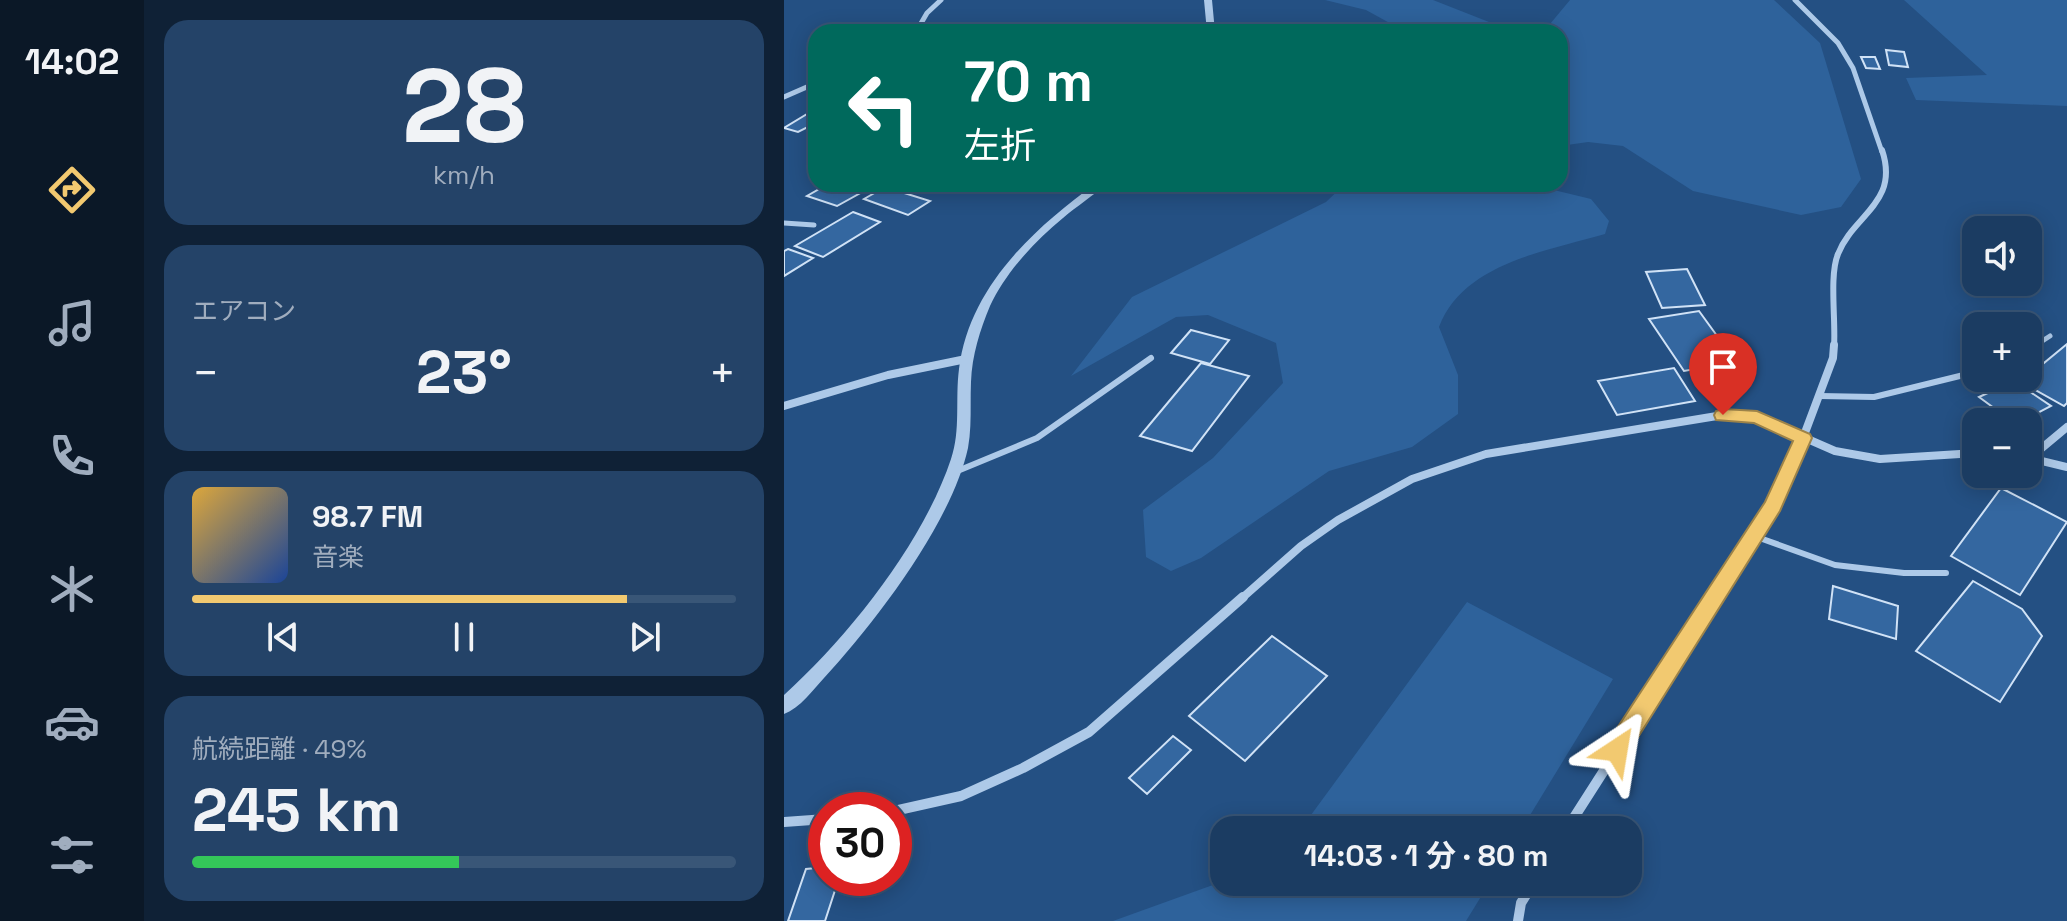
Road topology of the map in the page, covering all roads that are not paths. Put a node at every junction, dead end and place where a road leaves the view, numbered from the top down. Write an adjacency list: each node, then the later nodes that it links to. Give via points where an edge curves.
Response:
1 (941, 0): 4 (street)
2 (1208, 0): 5 (street)
3 (1795, 0): 16 (street, via 1838,43 1853,68 1888,169 1878,200 1838,252 1833,358)
4 (921, 24)
5 (1210, 24)
6 (808, 86): 7 (street)
7 (784, 97)
8 (1091, 192): 14 (street, via 1029,241 1011,263 979,317)
9 (784, 223): 10 (lane)
10 (814, 225)
11 (2050, 336): 12 (lane)
12 (2042, 341)
13 (1151, 358): 24 (lane, via 1037,438)
14 (966, 359): 17 (street, via 888,375); 24 (street, via 967,406)
15 (1962, 375): 16 (lane, via 1874,397)
16 (1820, 396): 19 (street)
17 (784, 406)
18 (2067, 427): 20 (street)
19 (1803, 438): 21 (street, via 1835,451 1880,459); 25 (street); 28 (street, via 1757,417 1723,415 1486,454 1412,479 1301,546 1089,732 961,796)
20 (2042, 447)
21 (1962, 454)
22 (2042, 461): 23 (street)
23 (2067, 467)
24 (952, 474): 27 (street, via 938,508 893,579 844,643)
25 (1754, 536): 26 (lane, via 1835,565); 29 (street)
26 (1946, 573)
27 (784, 706)
28 (912, 807)
29 (1575, 816)
30 (808, 820): 31 (street)
31 (784, 822)
32 (1525, 896): 33 (street)
33 (1518, 921)

